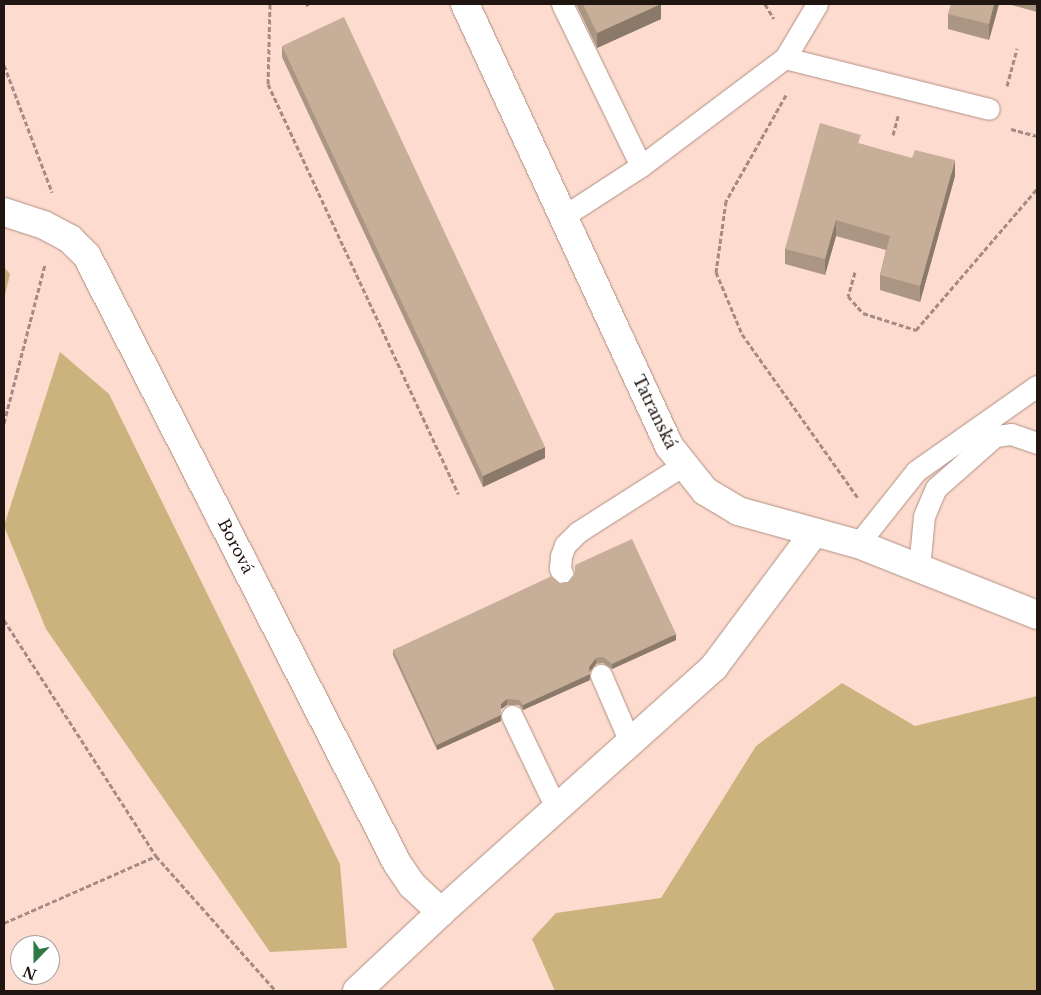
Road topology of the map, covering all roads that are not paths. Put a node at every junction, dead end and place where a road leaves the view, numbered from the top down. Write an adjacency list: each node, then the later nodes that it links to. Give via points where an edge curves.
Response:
1 (465, 4): 8 (street, Tatranská)
2 (562, 4): 6 (lane)
3 (817, 4): 4 (lane)
4 (785, 58): 5 (lane); 6 (lane)
5 (989, 109)
6 (640, 166): 8 (lane)
7 (4, 212): 21 (street, Borová, via 44,225 70,239 87,256 397,863 412,885)
8 (564, 216): 11 (street, Tatranská, via 669,446)
9 (1037, 386): 13 (lane, via 916,471)
10 (1037, 444): 14 (lane, via 1011,434 995,436 936,488 924,516)
11 (683, 465): 12 (street, Tatranská, via 706,491 738,511); 15 (lane, via 578,532 565,545 561,556)
12 (814, 533): 13 (street, Tatranská); 19 (street, via 714,667)
13 (858, 544): 14 (street, Tatranská)
14 (919, 568): 16 (street, Tatranská)
15 (563, 576)
16 (1037, 615)
17 (601, 675): 19 (lane)
18 (512, 716): 20 (lane)
19 (630, 742): 20 (street)
20 (556, 808): 21 (street)
21 (441, 912): 22 (street)
22 (357, 991)

